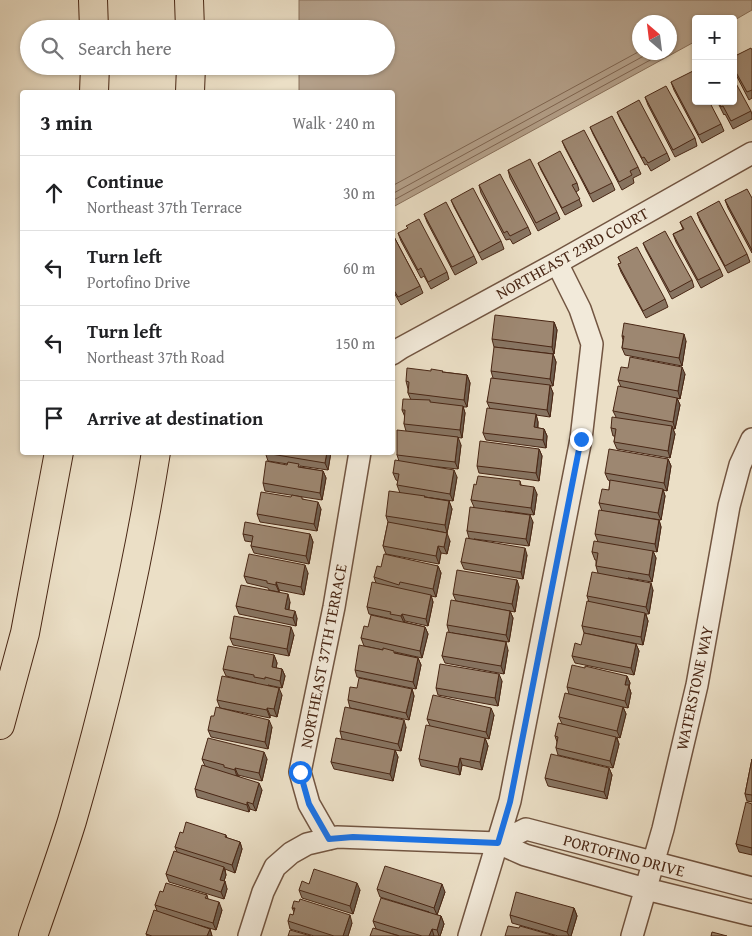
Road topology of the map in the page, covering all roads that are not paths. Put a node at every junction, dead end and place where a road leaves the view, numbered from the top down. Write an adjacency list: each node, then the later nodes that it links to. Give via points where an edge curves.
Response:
1 (93, 0): 3 (highway)
2 (189, 0): 4 (highway)
3 (94, 20)
4 (190, 20)
5 (95, 75): 7 (highway)
6 (191, 75): 8 (highway)
7 (94, 90)
8 (190, 90)
9 (752, 153): 10 (street, NORTHEAST 23RD COURT)
10 (557, 262): 11 (street, NORTHEAST 23RD COURT); 18 (street, via 580,309 592,344 581,439 510,802)
11 (395, 352)
12 (752, 439): 19 (street, WATERSTONE WAY, via 740,464 729,506 697,685)
13 (58, 455): 16 (highway, via 24,634)
14 (156, 455): 23 (highway, via 119,643 71,823)
15 (359, 455): 17 (street, NORTHEAST 37TH TERRACE, via 334,607 300,772 309,804)
16 (0, 725)
17 (329, 839): 18 (street, PORTOFINO DRIVE, via 353,837); 24 (street, via 307,844 275,867)
18 (498, 843): 19 (street, PORTOFINO DRIVE, via 526,829); 21 (street, PORTOFINO DRIVE, via 525,855); 25 (street)
19 (653, 863): 20 (street, PORTOFINO DRIVE); 21 (street, WATERSTONE WAY)
20 (752, 888)
21 (646, 889): 22 (street, PORTOFINO DRIVE); 26 (street, WATERSTONE WAY)
22 (752, 915)
23 (32, 936)
24 (248, 936)
25 (469, 936)
26 (632, 936)

